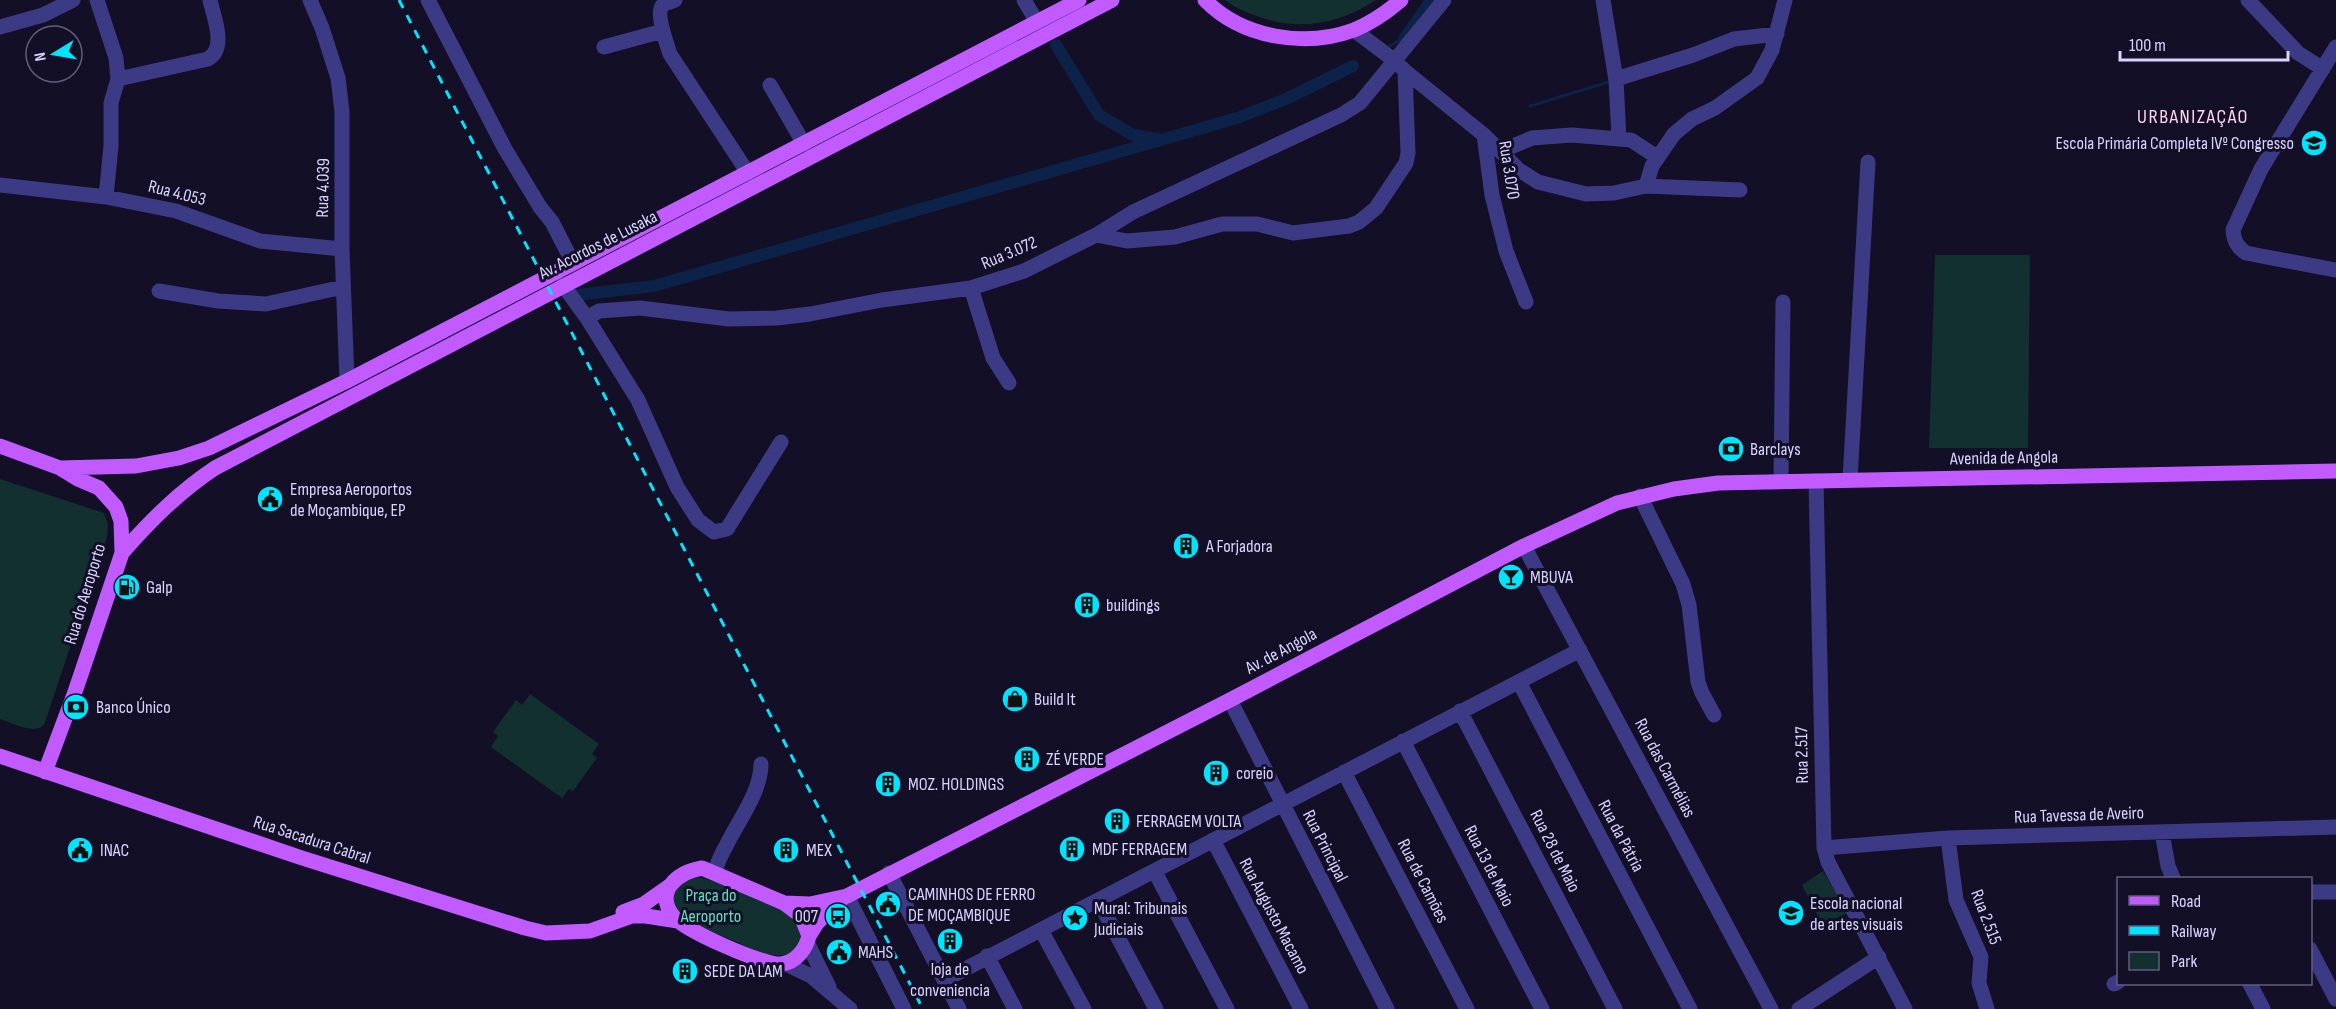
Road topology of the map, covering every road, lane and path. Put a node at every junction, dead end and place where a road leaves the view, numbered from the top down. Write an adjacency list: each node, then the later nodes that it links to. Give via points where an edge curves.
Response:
1 (73, 0): 17 (street, via 43,15)
2 (97, 0): 25 (street, via 116,58)
3 (210, 0): 25 (street, via 219,43 213,56)
4 (310, 0): 40 (street, Rua 4.039, via 338,78 342,112)
5 (428, 0): 41 (street, via 505,149)
6 (675, 0): 19 (street, via 662,6)
7 (1024, 0): 16 (street)
8 (1079, 0): 16 (main road, Av. Acordos de Lusaka)
9 (1112, 0): 43 (main road, Av. Acordos de Lusaka)
10 (1205, 0): 18 (main road, via 1236,22 1264,33 1294,39)
11 (1401, 0): 18 (main road)
12 (1444, 0): 23 (street, Rua 3.072)
13 (1603, 0): 26 (street)
14 (1785, 0): 20 (street)
15 (2248, 0): 24 (street, via 2298,53)
16 (1037, 22): 30 (main road, Av. Acordos de Lusaka)
17 (0, 27)
18 (1354, 30): 23 (street, Rua 3.070)
19 (663, 31): 21 (street); 34 (street, via 673,62)
20 (1777, 34): 26 (street, via 1734,39); 32 (street, via 1757,78 1683,125)
21 (604, 47)
22 (2336, 47): 24 (street)
23 (1400, 66): 28 (street, Rua 3.070); 39 (street, Rua 3.072, via 1341,116 1134,212); 39 (street, via 1406,163 1376,208 1359,222 1332,230 1293,233 1257,224 1222,224 1175,237 1122,240)
24 (2323, 69): 42 (street, via 2261,169 2233,230 2238,248 2246,253)
25 (117, 79): 38 (street, via 111,103)
26 (1616, 79): 29 (street)
27 (770, 85): 30 (street)
28 (1484, 135): 31 (street); 47 (street, Rua 3.070, via 1492,195 1506,251)
29 (1619, 138): 31 (street, via 1546,136); 32 (street, via 1631,140)
30 (804, 144): 34 (main road, Av. Acordos de Lusaka)
31 (1501, 151): 36 (street, via 1519,170 1538,182 1559,188 1605,194)
32 (1657, 157): 36 (street)
33 (1868, 162): 56 (street)
34 (748, 173): 41 (main road, Av. Acordos de Lusaka)
35 (0, 185): 38 (street, Rua 4.053)
36 (1646, 186): 37 (street)
37 (1740, 190)
38 (106, 197): 40 (street, Rua 4.053, via 176,212 260,241)
39 (1096, 235): 45 (street, Rua 3.072, via 1024,271)
40 (342, 249): 44 (street, Rua 4.039)
41 (573, 263): 50 (main road, Av. Acordos de Lusaka)
42 (2335, 270)
43 (563, 285): 49 (street); 62 (main road, Av. Acordos de Lusaka, via 215,468 156,514)
44 (343, 287): 46 (street, via 266,304); 50 (street, Rua 4.039)
45 (971, 288): 49 (street, Rua 3.072, via 777,318 729,319 640,308 598,311); 51 (street, via 993,358)
46 (159, 291)
47 (1526, 302)
48 (1783, 302): 57 (street)
49 (587, 318): 52 (street, via 638,400 677,487 708,529 727,529)
50 (347, 381): 54 (main road, Av. Acordos de Lusaka, via 209,448 179,458 136,466)
51 (1009, 383)
52 (782, 442)
53 (0, 446): 54 (main road, Rua do Aeroporto)
54 (60, 468): 62 (main road, Rua do Aeroporto, via 99,488 116,507 121,521)
55 (2336, 471): 56 (main road, Avenida de Angola)
56 (1850, 480): 58 (main road, Avenida de Angola)
57 (1781, 481): 58 (main road, Avenida de Angola); 59 (main road, Avenida de Angola)
58 (1816, 481): 78 (street, Rua 2.517)
59 (1674, 489): 60 (main road, Av. de Angola)
60 (1640, 496): 61 (main road, Av. de Angola); 67 (street, via 1683,584 1698,682)
61 (1524, 546): 63 (street, Rua das Carmélias); 65 (main road, Av. de Angola)
62 (122, 553): 71 (main road, Rua do Aeroporto)
63 (1580, 650): 64 (street); 114 (street, Rua das Carmélias)
64 (1519, 682): 66 (street); 113 (street, Rua da Pátria)
65 (1230, 700): 73 (street, Rua Principal); 81 (main road, Av. de Angola)
66 (1460, 711): 68 (street); 112 (street, Rua 28 de Maio)
67 (1714, 715)
68 (1403, 741): 72 (street); 111 (street, Rua 13 de Maio)
69 (0, 756): 71 (main road)
70 (761, 764): 79 (street, via 753,794)
71 (45, 772): 91 (main road, Rua Sacadura Cabral, via 525,928)
72 (1344, 772): 73 (street); 110 (street, Rua de Camões)
73 (1281, 804): 77 (street); 109 (street, Rua Principal)
74 (2336, 827): 75 (street, Rua Tavessa de Aveiro)
75 (2162, 832): 76 (street, Rua Tavessa de Aveiro); 82 (street)
76 (1948, 838): 78 (street, Rua Tavessa de Aveiro); 117 (street, Rua 2.515, via 1954,888 1981,957 1979,983)
77 (1213, 840): 80 (street); 108 (street, Rua Augusto Macamo)
78 (1824, 848): 95 (street, Rua 2.517)
79 (714, 872): 83 (main road, Rua Sacadura Cabral, via 702,868 688,870); 88 (main road)
80 (1155, 872): 87 (street); 107 (street)
81 (889, 873): 86 (main road); 97 (street)
82 (2172, 877)
83 (671, 885): 89 (main road, via 668,904); 91 (main road, Rua Sacadura Cabral, via 637,908 598,919)
84 (2312, 892): 85 (street)
85 (2336, 892)
86 (847, 896): 88 (main road, via 810,904); 92 (main road, via 817,922); 102 (street)
87 (1098, 900): 90 (street); 106 (street)
88 (784, 903): 92 (main road, via 801,916)
89 (678, 921): 91 (main road, Rua Sacadura Cabral, via 632,916 590,931); 96 (main road, Rua Sacadura Cabral, via 729,947 774,964)
90 (1041, 930): 94 (street); 105 (street)
91 (571, 933)
92 (808, 939): 96 (main road, via 799,956); 99 (street)
93 (2312, 953): 100 (street)
94 (987, 957): 97 (street); 104 (street)
95 (1879, 957): 115 (street); 116 (street, Rua 2.517)
96 (784, 963): 99 (street)
97 (944, 980): 103 (street)
98 (2251, 985): 118 (street)
99 (832, 992): 101 (street)
100 (2336, 999)
101 (850, 1009)
102 (904, 1009)
103 (959, 1009)
104 (1015, 1009)
105 (1084, 1009)
106 (1156, 1009)
107 (1227, 1009)
108 (1301, 1009)
109 (1387, 1009)
110 (1467, 1009)
111 (1542, 1009)
112 (1614, 1009)
113 (1689, 1009)
114 (1772, 1009)
115 (1799, 1009)
116 (1905, 1009)
117 (1987, 1009)
118 (2264, 1009)

